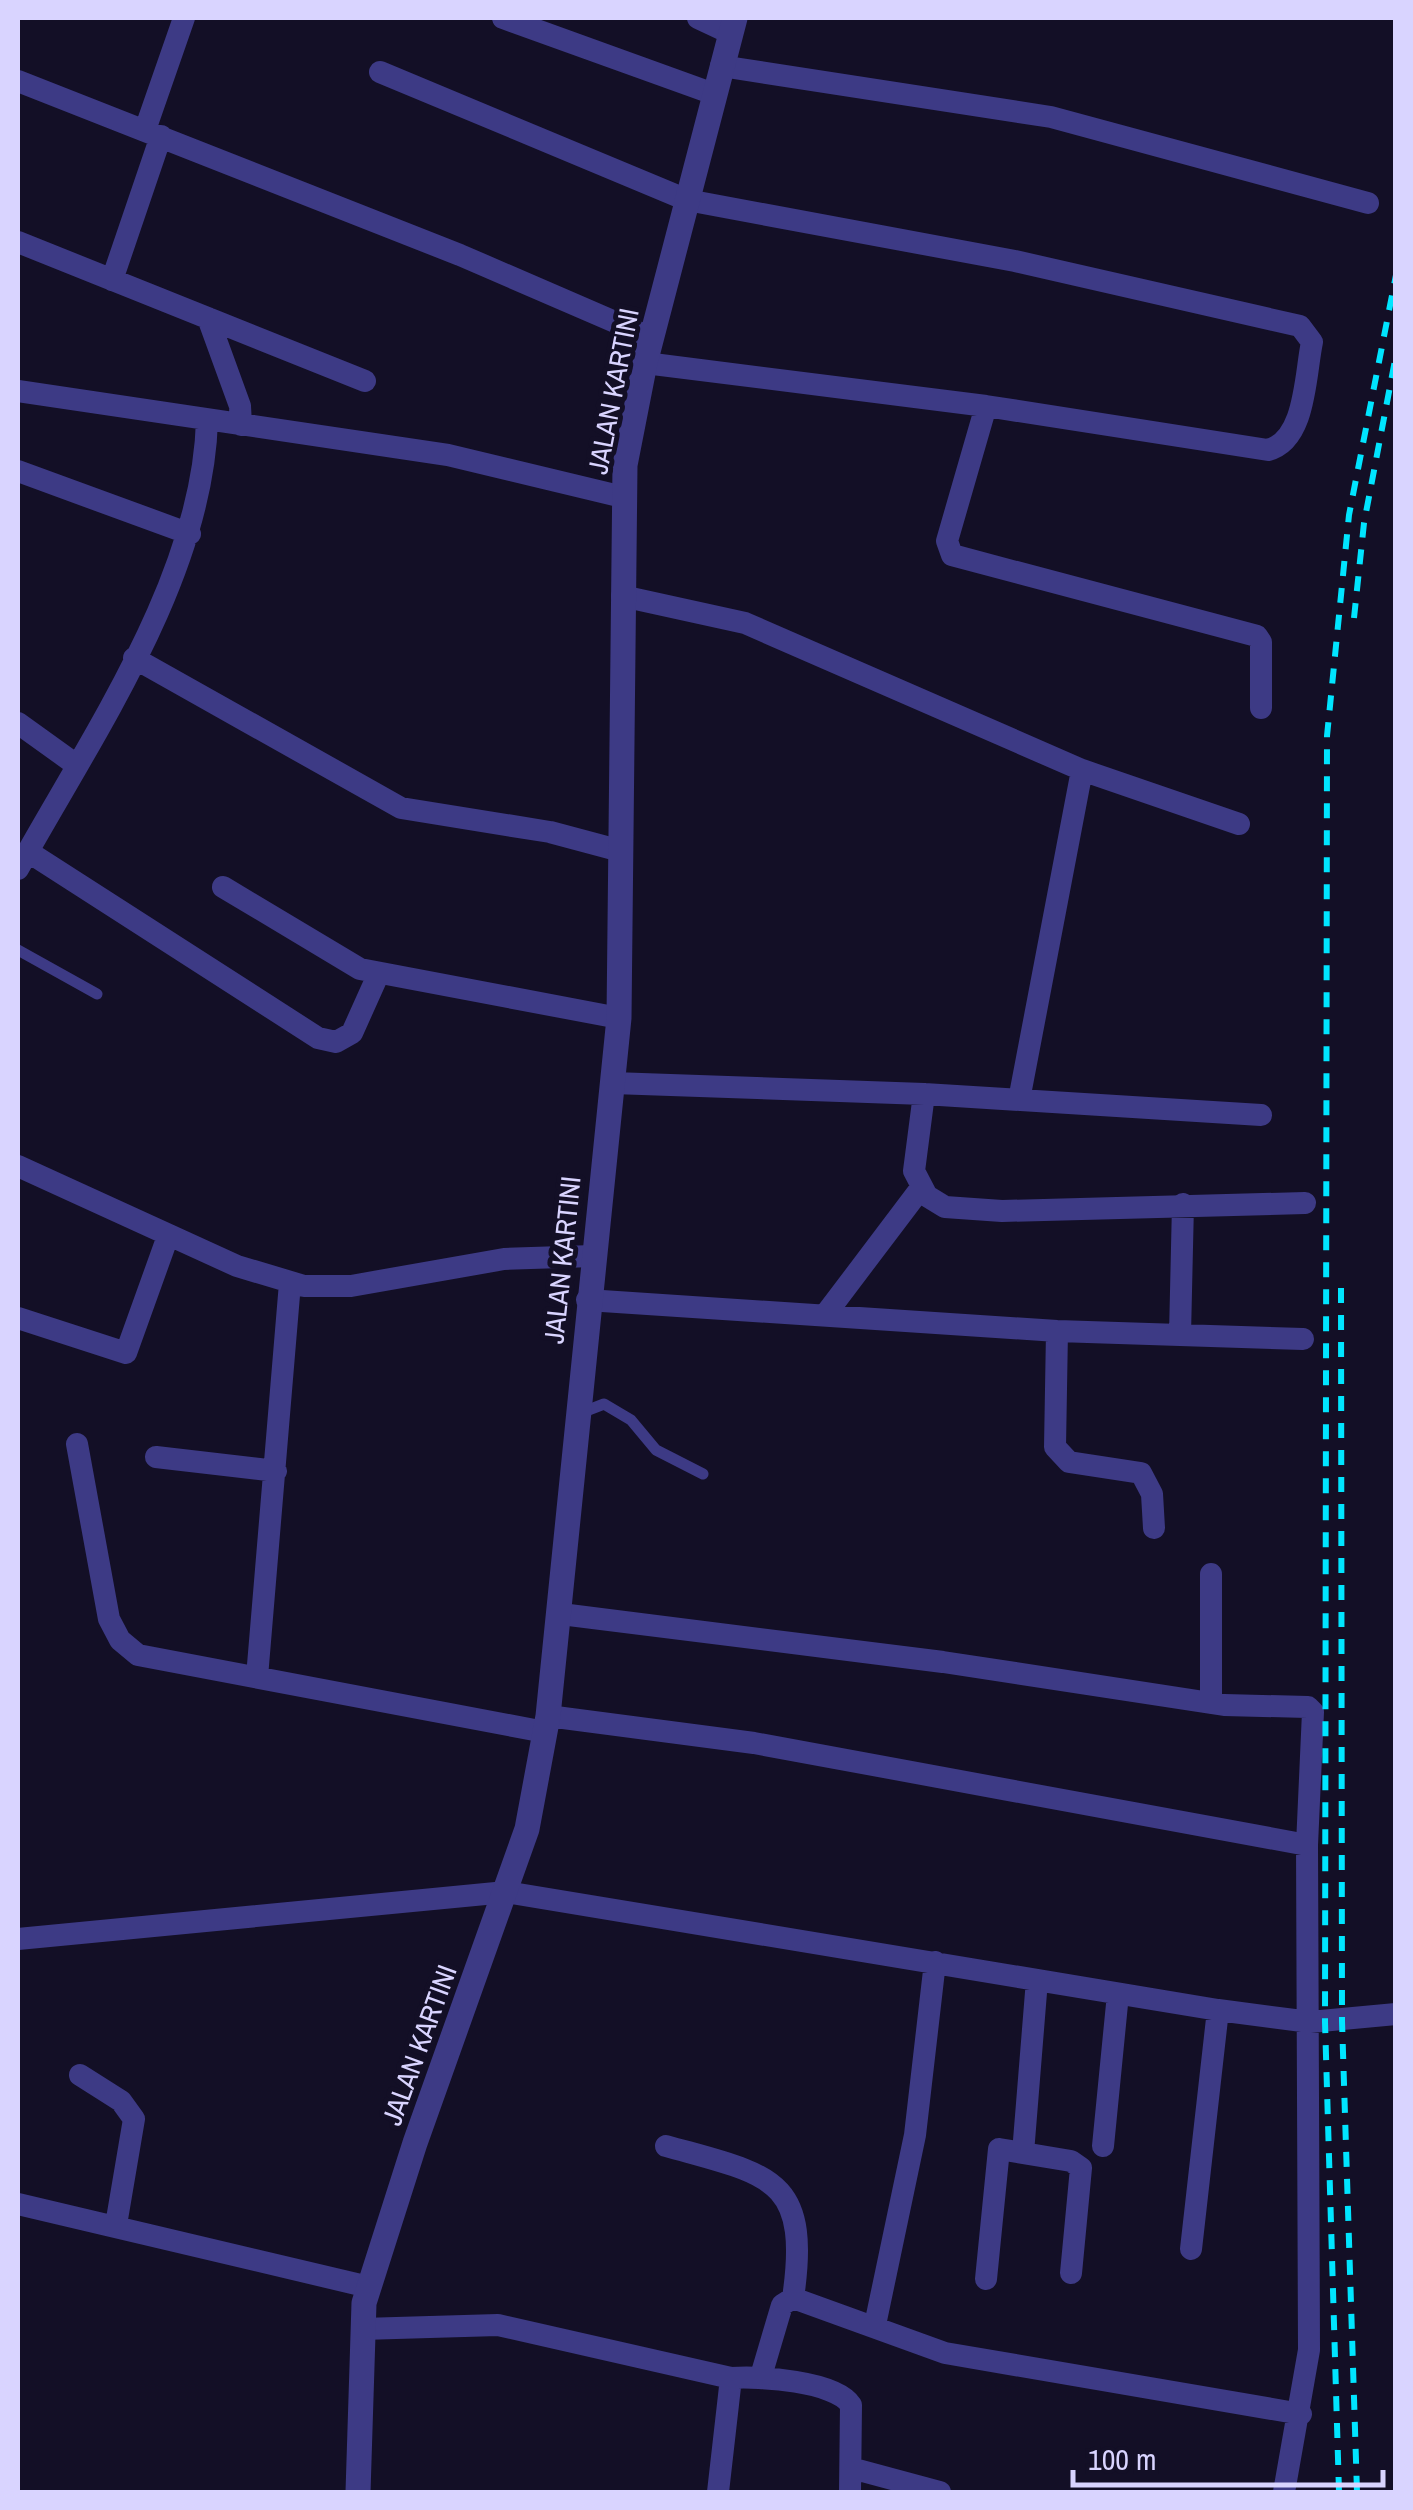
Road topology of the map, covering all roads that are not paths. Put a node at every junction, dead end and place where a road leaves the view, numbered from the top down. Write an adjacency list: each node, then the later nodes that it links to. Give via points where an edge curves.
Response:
1 (184, 18): 9 (street)
2 (503, 18): 8 (street)
3 (698, 18): 4 (street)
4 (732, 25): 5 (street, JALAN KARTINI)
5 (721, 66): 8 (street, JALAN KARTINI); 11 (street, via 1051,118)
6 (380, 72): 10 (street)
7 (18, 81): 9 (street)
8 (714, 94): 10 (street, JALAN KARTINI)
9 (153, 133): 13 (street); 15 (street, via 460,255)
10 (687, 200): 15 (street, JALAN KARTINI); 18 (street, via 1015,261 1300,326 1311,337 1293,431 1268,450)
11 (1368, 203)
12 (18, 242): 13 (street)
13 (112, 280): 14 (street)
14 (208, 318): 16 (street); 20 (street)
15 (648, 351): 18 (street); 22 (street, JALAN KARTINI)
16 (364, 380)
17 (18, 391): 19 (street)
18 (986, 406): 26 (street, via 947,541 952,555 1254,634 1261,642)
19 (207, 420): 20 (street); 23 (street, via 202,489)
20 (241, 425): 22 (street, via 448,455)
21 (18, 471): 23 (street)
22 (622, 497): 24 (street, JALAN KARTINI)
23 (190, 534): 25 (street)
24 (622, 596): 29 (street, via 745,623); 31 (street, JALAN KARTINI)
25 (134, 658): 28 (street); 31 (street, via 401,808)
26 (1261, 708)
27 (18, 723): 28 (street)
28 (75, 764): 32 (street)
29 (1082, 770): 30 (street); 40 (street)
30 (1239, 824)
31 (622, 851): 37 (street, JALAN KARTINI)
32 (22, 860): 35 (street, via 318,1038 336,1042 352,1032)
33 (223, 887): 35 (street)
34 (18, 950): 36 (lane)
35 (378, 975): 37 (street)
36 (97, 994)
37 (618, 1018): 38 (street, JALAN KARTINI)
38 (613, 1083): 39 (street); 47 (street, JALAN KARTINI)
39 (924, 1094): 40 (street); 43 (street, via 914,1171)
40 (1018, 1100): 41 (street)
41 (1262, 1115)
42 (18, 1166): 46 (street)
43 (920, 1188): 45 (street, via 945,1207 977,1211); 50 (street)
44 (1305, 1203): 45 (street)
45 (1183, 1204): 53 (street)
46 (168, 1236): 48 (street); 51 (street, via 126,1353)
47 (593, 1256): 48 (street, via 504,1258 330,1288); 49 (street, JALAN KARTINI)
48 (290, 1283): 58 (street)
49 (587, 1300): 50 (street); 55 (street, JALAN KARTINI)
50 (825, 1315): 52 (street)
51 (18, 1318)
52 (1057, 1331): 53 (street); 60 (street, via 1055,1447 1070,1462 1141,1474 1152,1494)
53 (1180, 1335): 54 (street)
54 (1304, 1339)
55 (578, 1414): 59 (lane, via 604,1404 618,1409 656,1450); 62 (street, JALAN KARTINI)
56 (77, 1444): 63 (street, via 108,1620 120,1640 148,1657)
57 (156, 1457): 58 (street)
58 (276, 1472): 63 (street)
59 (702, 1474)
60 (1154, 1528)
61 (1210, 1574): 64 (street)
62 (562, 1614): 64 (street); 65 (street, JALAN KARTINI)
63 (257, 1677): 65 (street)
64 (1211, 1703): 66 (street, via 1313,1712)
65 (547, 1724): 66 (street, via 754,1743); 67 (street, JALAN KARTINI, via 527,1829)
66 (1307, 1845): 74 (street)
67 (506, 1892): 68 (street); 69 (street); 84 (street, JALAN KARTINI)
68 (18, 1939)
69 (935, 1962): 70 (street); 86 (street, via 915,2135)
70 (1037, 1980): 71 (street); 78 (street)
71 (1118, 1994): 72 (street); 77 (street)
72 (1218, 2010): 74 (street); 81 (street)
73 (1396, 2014): 74 (street)
74 (1310, 2022): 90 (street, via 1309,2350)
75 (80, 2075): 80 (street, via 121,2101 134,2120)
76 (666, 2146): 85 (street, via 754,2170 784,2195 799,2231)
77 (1104, 2146)
78 (1023, 2152): 82 (street, via 1081,2168); 83 (street, via 999,2149)
79 (18, 2204): 80 (street)
80 (116, 2225): 84 (street)
81 (1191, 2249)
82 (1071, 2274)
83 (986, 2278)
84 (369, 2287): 87 (street, JALAN KARTINI)
85 (793, 2298): 86 (street); 88 (street, via 782,2305)
86 (875, 2325): 90 (street, via 944,2353)
87 (362, 2329): 89 (street, via 498,2325); 92 (street, JALAN KARTINI)
88 (762, 2376): 89 (street); 91 (street, via 846,2397)
89 (731, 2378): 93 (street)
90 (1301, 2414): 96 (street)
91 (851, 2468): 94 (street); 95 (street)
92 (358, 2492)
93 (718, 2492)
94 (850, 2492)
95 (940, 2492)
96 (1284, 2492)

